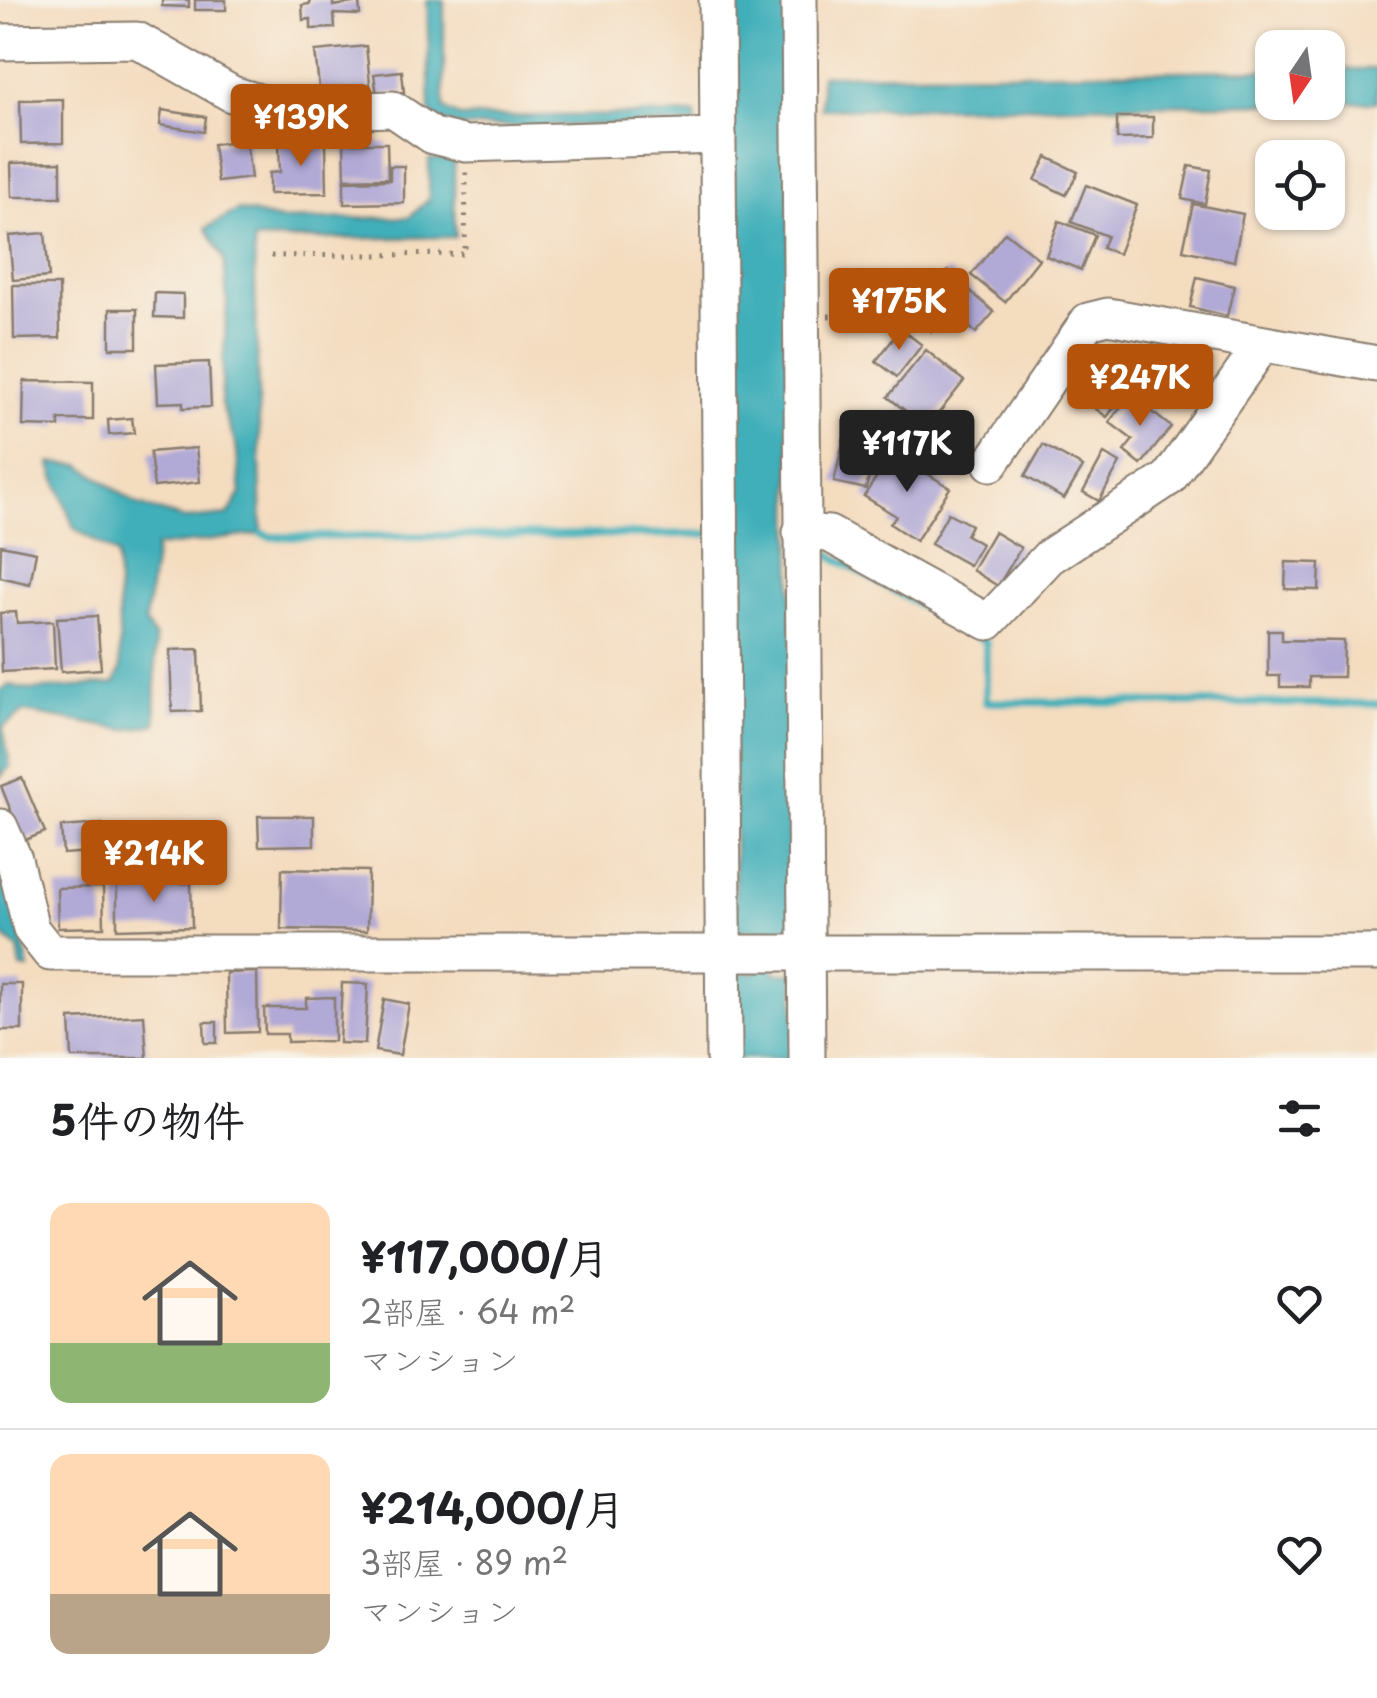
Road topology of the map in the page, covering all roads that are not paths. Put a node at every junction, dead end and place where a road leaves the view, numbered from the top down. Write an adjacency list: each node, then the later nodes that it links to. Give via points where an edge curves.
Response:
1 (717, 0): 4 (street)
2 (799, 0): 8 (street)
3 (0, 42): 4 (street, via 137,40 246,99 292,112 393,109 433,136 466,144)
4 (718, 136): 10 (street)
5 (1262, 345): 6 (street); 7 (street, via 1108,316 1088,322); 8 (street, via 1169,478 1049,557 988,622 829,534)
6 (1377, 364)
7 (991, 464)
8 (801, 532): 10 (street)
9 (0, 827): 10 (street, via 31,929 50,953)
10 (765, 952): 11 (street); 12 (street); 13 (street)
11 (1377, 953)
12 (724, 1058)
13 (807, 1058)

